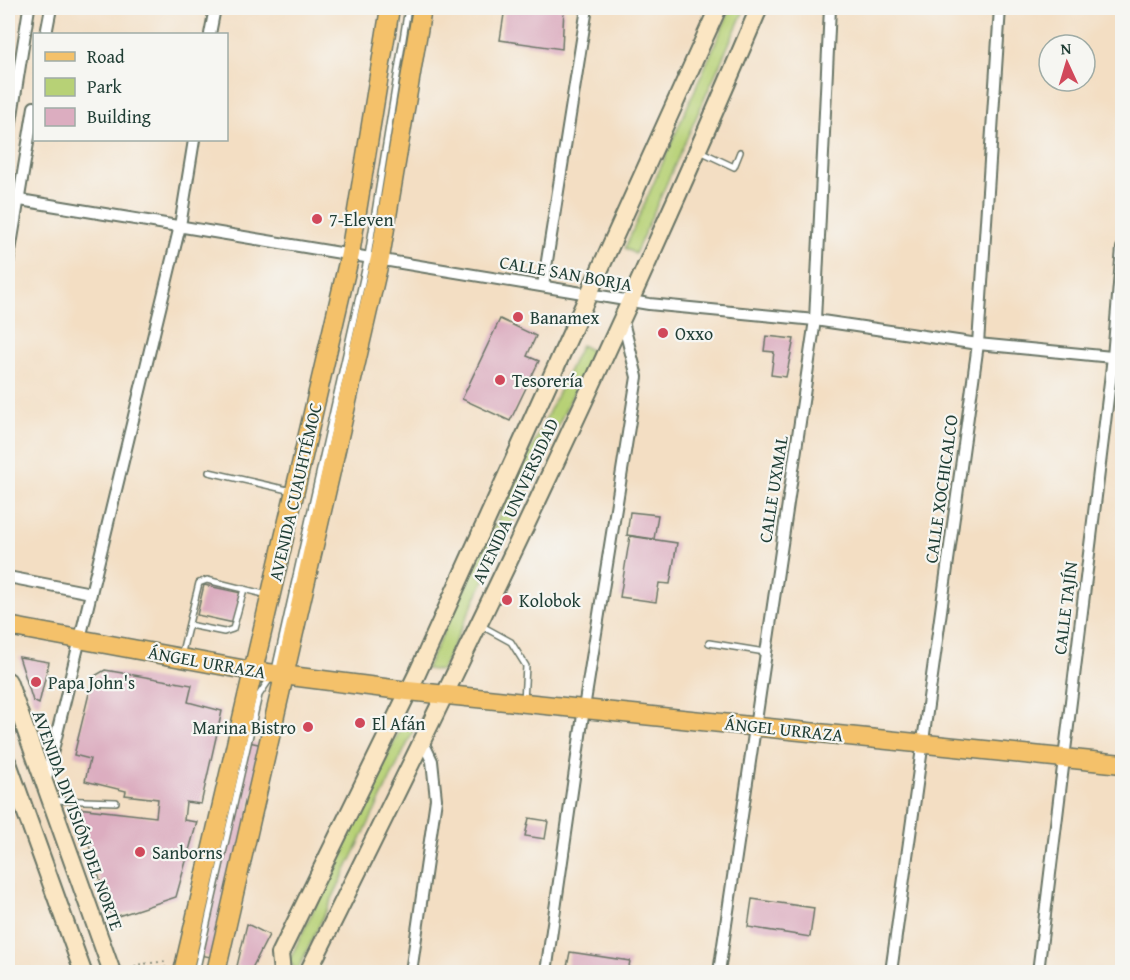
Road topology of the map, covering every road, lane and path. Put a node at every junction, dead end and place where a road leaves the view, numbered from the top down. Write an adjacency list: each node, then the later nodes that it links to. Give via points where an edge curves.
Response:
1 (30, 8): 15 (street)
2 (51, 8): 12 (street)
3 (214, 8): 13 (street)
4 (390, 8): 23 (main road, AVENIDA CUAUHTÉMOC)
5 (408, 8): 23 (lane)
6 (422, 8): 23 (main road, AVENIDA CUAUHTÉMOC)
7 (587, 8): 25 (street)
8 (718, 8): 26 (main road, AVENIDA UNIVERSIDAD)
9 (759, 8): 17 (main road, AVENIDA UNIVERSIDAD)
10 (830, 8): 29 (street, CALLE UXMAL)
11 (1000, 8): 30 (street, CALLE XOCHICALCO)
12 (46, 33)
13 (210, 33)
14 (33, 113): 20 (street)
15 (8, 141)
16 (194, 141): 21 (street)
17 (699, 151): 18 (lane, via 734,166); 27 (main road, AVENIDA UNIVERSIDAD)
18 (740, 152)
19 (8, 198): 20 (street, CALLE SAN BORJA)
20 (19, 200): 21 (street, CALLE SAN BORJA); 24 (street)
21 (180, 226): 23 (street, CALLE SAN BORJA); 36 (street)
22 (1122, 248): 31 (street, CALLE TAJÍN)
23 (366, 256): 25 (street, CALLE SAN BORJA); 33 (main road, AVENIDA CUAUHTÉMOC); 46 (main road, AVENIDA CUAUHTÉMOC)
24 (8, 263)
25 (543, 286): 26 (street, CALLE SAN BORJA)
26 (590, 294): 27 (street, CALLE SAN BORJA); 48 (main road, AVENIDA UNIVERSIDAD)
27 (629, 300): 28 (main road, AVENIDA UNIVERSIDAD); 29 (street, CALLE SAN BORJA)
28 (622, 318): 39 (main road, AVENIDA UNIVERSIDAD); 51 (street, via 637,377)
29 (815, 320): 30 (street, CALLE SAN BORJA); 43 (street, CALLE UXMAL)
30 (978, 344): 31 (street, CALLE SAN BORJA); 54 (street, CALLE XOCHICALCO)
31 (1118, 357): 55 (street, CALLE TAJÍN)
32 (209, 472): 33 (lane)
33 (296, 492): 37 (main road, AVENIDA CUAUHTÉMOC)
34 (8, 577): 36 (street)
35 (244, 589): 37 (lane); 38 (lane, via 233,629 224,632); 38 (lane, via 207,580 199,583)
36 (90, 593): 41 (street)
37 (271, 595): 45 (main road, AVENIDA CUAUHTÉMOC)
38 (189, 625): 44 (lane)
39 (478, 625): 49 (main road, AVENIDA UNIVERSIDAD); 50 (lane, via 512,642 526,666)
40 (8, 626): 41 (main road, ÁNGEL URRAZA)
41 (79, 640): 44 (main road, ÁNGEL URRAZA); 58 (street)
42 (709, 643): 43 (lane)
43 (765, 651): 52 (street, CALLE UXMAL)
44 (181, 658): 45 (main road, ÁNGEL URRAZA)
45 (252, 671): 46 (main road, ÁNGEL URRAZA); 64 (main road, AVENIDA CUAUHTÉMOC)
46 (279, 674): 48 (main road, ÁNGEL URRAZA); 65 (lane, via 259,695); 66 (lane); 67 (main road, AVENIDA CUAUHTÉMOC)
47 (8, 681): 58 (main road, AVENIDA DIVISIÓN DEL NORTE)
48 (408, 691): 49 (main road, ÁNGEL URRAZA); 68 (main road, AVENIDA UNIVERSIDAD, via 280,954)
49 (445, 695): 50 (main road, ÁNGEL URRAZA); 53 (main road, AVENIDA UNIVERSIDAD)
50 (524, 703): 51 (main road, ÁNGEL URRAZA)
51 (584, 708): 52 (main road, ÁNGEL URRAZA); 71 (street)
52 (754, 726): 54 (main road, ÁNGEL URRAZA); 72 (street, CALLE UXMAL)
53 (423, 742): 69 (main road, AVENIDA UNIVERSIDAD); 70 (street, via 432,761 436,799)
54 (921, 745): 55 (main road, ÁNGEL URRAZA); 73 (street, CALLE XOCHICALCO)
55 (1063, 758): 57 (main road, ÁNGEL URRAZA); 74 (street, CALLE TAJÍN)
56 (8, 763): 61 (main road)
57 (1122, 764)
58 (47, 793): 59 (lane); 62 (main road, AVENIDA DIVISIÓN DEL NORTE)
59 (116, 802)
60 (159, 969): 63 (path, via 170,967 168,960 135,965)
61 (83, 972)
62 (112, 972)
63 (138, 972)
64 (183, 972)
65 (196, 972)
66 (211, 972)
67 (216, 972)
68 (282, 972)
69 (308, 972)
70 (411, 972)
71 (546, 972)
72 (719, 972)
73 (891, 972)
74 (1038, 972)

